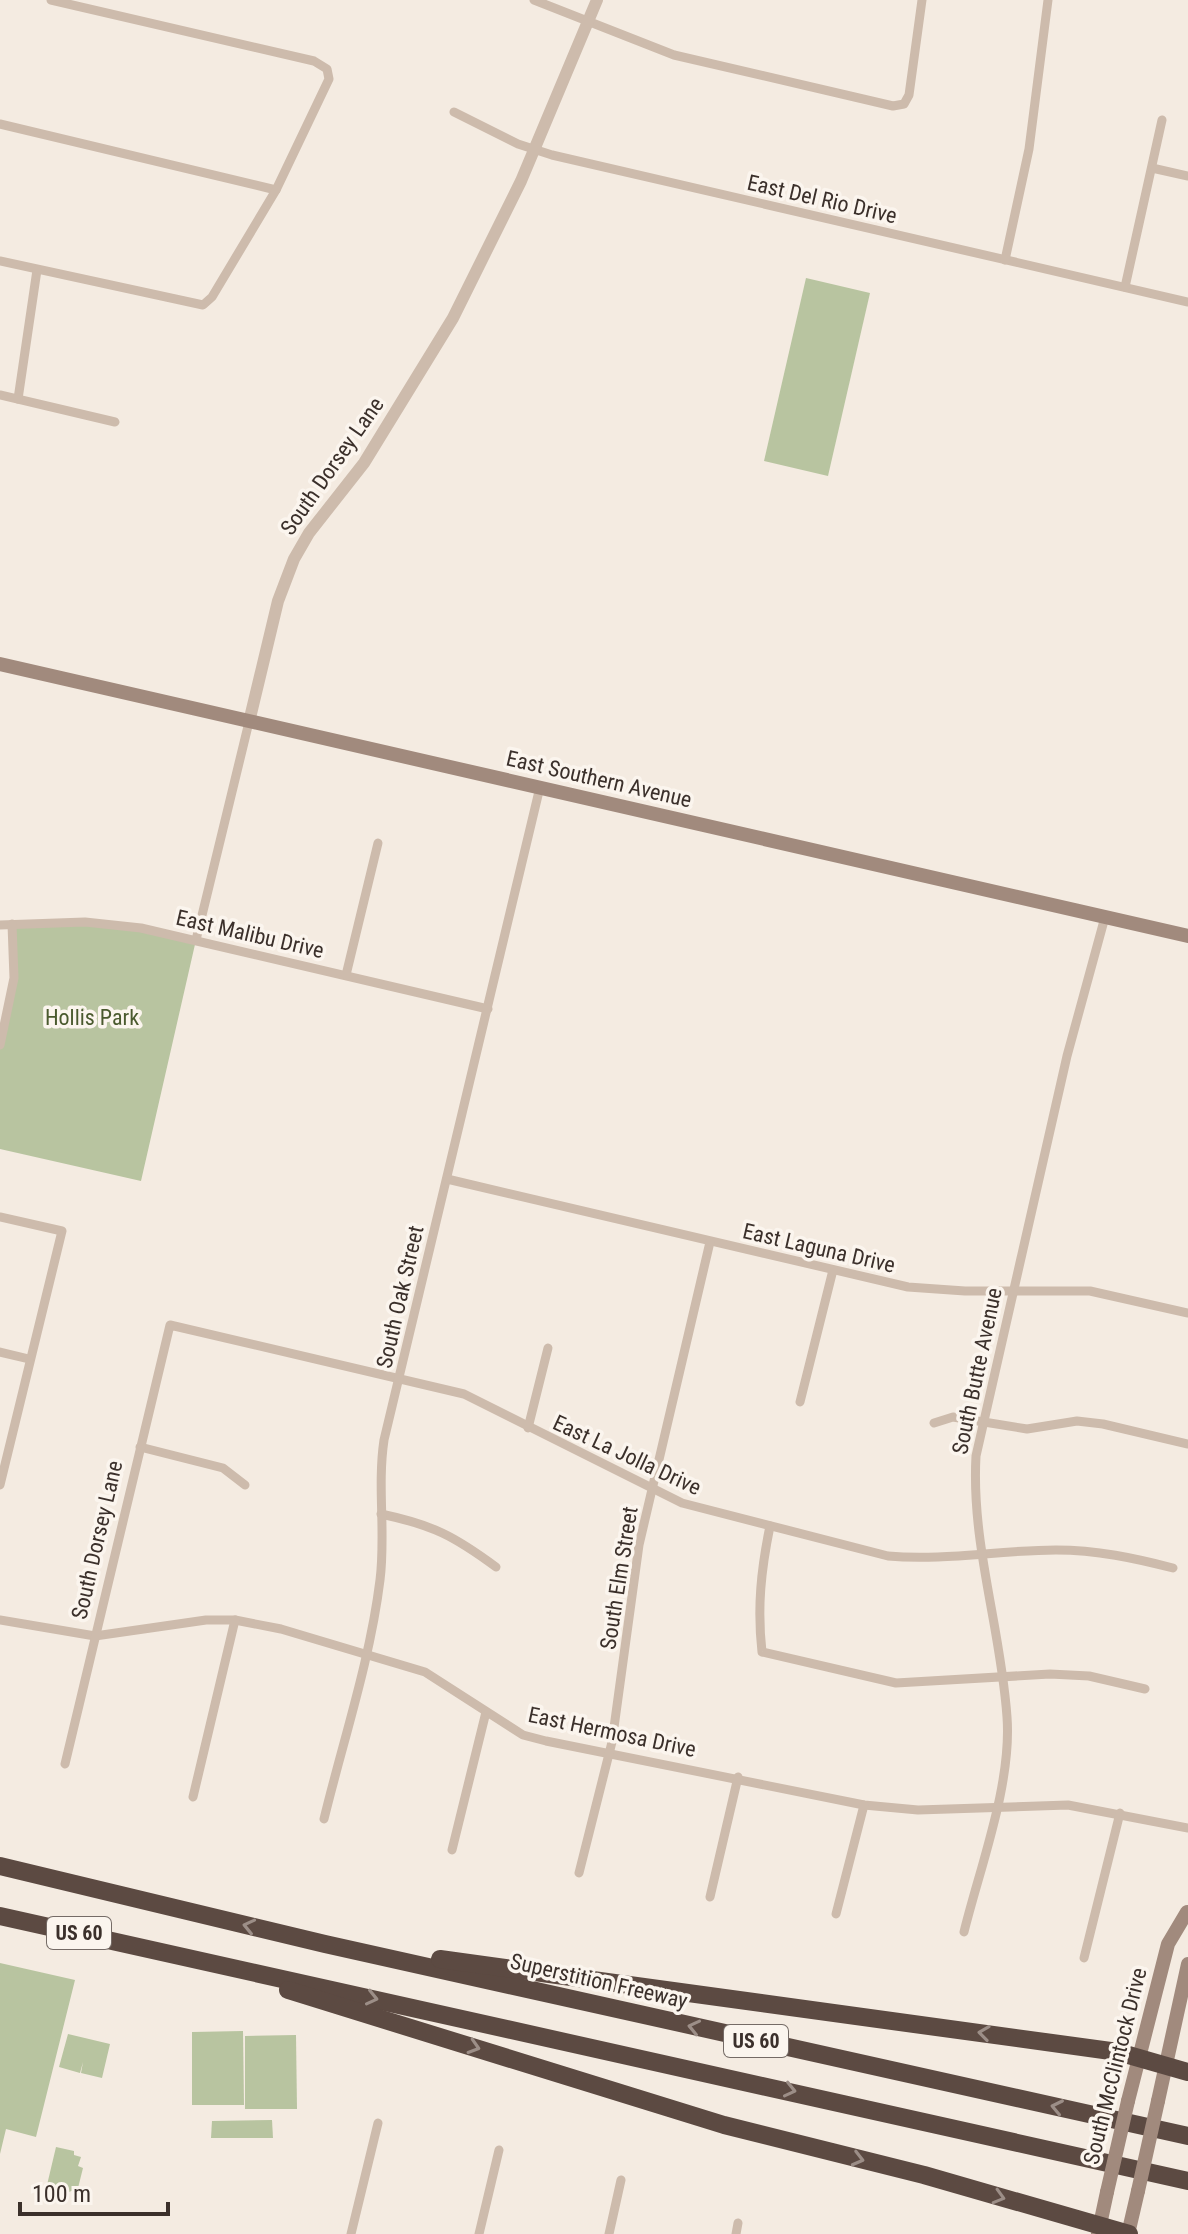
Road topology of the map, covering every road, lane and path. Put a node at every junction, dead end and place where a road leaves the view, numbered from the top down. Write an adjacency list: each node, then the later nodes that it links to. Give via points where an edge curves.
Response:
1 (51, 0): 13 (street, via 314,61 327,69 327,85)
2 (534, 0): 6 (street)
3 (597, 0): 6 (street, South Dorsey Lane)
4 (922, 0): 6 (street, via 909,95 904,104 893,106 674,55)
5 (1048, 0): 14 (street, via 1029,149)
6 (588, 23): 10 (street, South Dorsey Lane)
7 (454, 112): 10 (street, East Del Rio Drive)
8 (1162, 120): 11 (street)
9 (0, 124): 13 (street)
10 (534, 150): 14 (street, East Del Rio Drive); 23 (street, South Dorsey Lane, via 453,318 364,463 296,553 281,589)
11 (1152, 168): 12 (street); 17 (street)
12 (1188, 176)
13 (276, 190): 16 (street, via 203,305)
14 (1005, 260): 17 (street, East Del Rio Drive)
15 (0, 261): 16 (street)
16 (37, 270): 20 (street)
17 (1125, 287): 18 (street, East Del Rio Drive)
18 (1188, 302)
19 (0, 395): 20 (street)
20 (18, 399): 21 (street)
21 (115, 422)
22 (0, 664): 23 (main road, East Southern Avenue)
23 (249, 722): 24 (main road, East Southern Avenue); 30 (street, South Dorsey Lane)
24 (540, 787): 26 (main road, East Southern Avenue); 32 (street, South Oak Street)
25 (378, 843): 31 (street)
26 (1105, 917): 29 (main road, East Southern Avenue); 38 (street, South Butte Avenue)
27 (12, 924): 28 (street, East Malibu Drive); 30 (street, East Malibu Drive, via 85,922); 33 (street, via 14,978)
28 (0, 925)
29 (1188, 936)
30 (196, 940): 31 (street, East Malibu Drive)
31 (346, 975): 32 (street, East Malibu Drive)
32 (488, 1009): 34 (street, South Oak Street)
33 (0, 1045)
34 (447, 1179): 36 (street, East Laguna Drive); 44 (street, South Oak Street)
35 (0, 1217): 43 (street, via 62,1231)
36 (710, 1242): 37 (street, East Laguna Drive); 53 (street, South Elm Street)
37 (833, 1270): 38 (street, East Laguna Drive, via 908,1287); 45 (street)
38 (1012, 1290): 39 (street, East Laguna Drive, via 1090,1291); 47 (street, South Butte Avenue)
39 (1188, 1313)
40 (170, 1325): 44 (street, East La Jolla Drive); 50 (street, South Dorsey Lane)
41 (548, 1348): 48 (street)
42 (0, 1352): 43 (street)
43 (29, 1359): 51 (street)
44 (399, 1377): 48 (street, East La Jolla Drive, via 464,1394); 54 (street, South Oak Street, via 380,1469)
45 (800, 1402)
46 (934, 1423): 47 (street, via 953,1417)
47 (981, 1424): 49 (street, via 1027,1429 1077,1421); 56 (street, South Butte Avenue, via 974,1488)
48 (528, 1428): 53 (street, East La Jolla Drive)
49 (1188, 1444)
50 (140, 1447): 52 (street, via 223,1468); 61 (street, South Dorsey Lane)
51 (0, 1485)
52 (245, 1485)
53 (651, 1491): 55 (street, East La Jolla Drive, via 713,1514); 66 (street, South Elm Street)
54 (381, 1514): 57 (street, via 454,1536); 62 (street, South Oak Street, via 383,1554)
55 (770, 1526): 56 (street, East La Jolla Drive, via 888,1556); 63 (street, via 759,1578 762,1652 896,1683)
56 (982, 1555): 58 (street, East La Jolla Drive, via 1115,1553); 63 (street, South Butte Avenue)
57 (496, 1567)
58 (1173, 1568)
59 (0, 1620): 61 (street, East Hermosa Drive)
60 (235, 1620): 61 (street, East Hermosa Drive); 62 (street, East Hermosa Drive); 69 (street)
61 (95, 1636): 67 (street, South Dorsey Lane)
62 (365, 1652): 65 (street, East Hermosa Drive, via 425,1672); 73 (street, South Oak Street)
63 (1002, 1678): 64 (street, via 1089,1676); 71 (street, South Butte Avenue, via 1006,1757)
64 (1145, 1689)
65 (486, 1712): 66 (street, East Hermosa Drive, via 523,1735); 75 (street)
66 (610, 1754): 68 (street, East Hermosa Drive); 77 (street, South Elm Street)
67 (65, 1764)
68 (738, 1777): 70 (street, East Hermosa Drive); 78 (street)
69 (193, 1797)
70 (864, 1805): 71 (street, East Hermosa Drive); 80 (street)
71 (995, 1808): 72 (street, East Hermosa Drive, via 1068,1805); 83 (street, South Butte Avenue)
72 (1120, 1813): 74 (street, East Hermosa Drive); 86 (street)
73 (324, 1819)
74 (1188, 1828)
75 (452, 1850)
76 (0, 1866): 84 (highway, Superstition Freeway / US 60, one-way to 76)
77 (579, 1873)
78 (710, 1897)
79 (1188, 1910): 82 (main road, South McClintock Drive); 88 (main road, South McClintock Drive, via 1168,1944)
80 (836, 1914)
81 (0, 1916): 85 (highway, US 60)
82 (1188, 1924)
83 (964, 1932)
84 (325, 1944): 88 (highway, one-way to 84); 93 (highway, Superstition Freeway / US 60, one-way to 84)
85 (159, 1950): 92 (highway, US 60, one-way to 92); 98 (highway, one-way to 98, via 724,2125 924,2175)
86 (1084, 1958)
87 (1188, 1964): 89 (main road)
88 (1139, 2058): 89 (highway); 98 (main road, South McClintock Drive, bridge)
89 (1167, 2066): 90 (highway); 102 (main road, bridge)
90 (1188, 2072)
91 (378, 2123): 99 (street)
92 (953, 2127): 96 (highway, US 60); 97 (highway)
93 (1188, 2136)
94 (499, 2150): 100 (street)
95 (621, 2180): 101 (street)
96 (1188, 2181)
97 (1188, 2192)
98 (1099, 2230): 102 (highway)
99 (351, 2234)
100 (479, 2234)
101 (609, 2234)
102 (1128, 2234)

